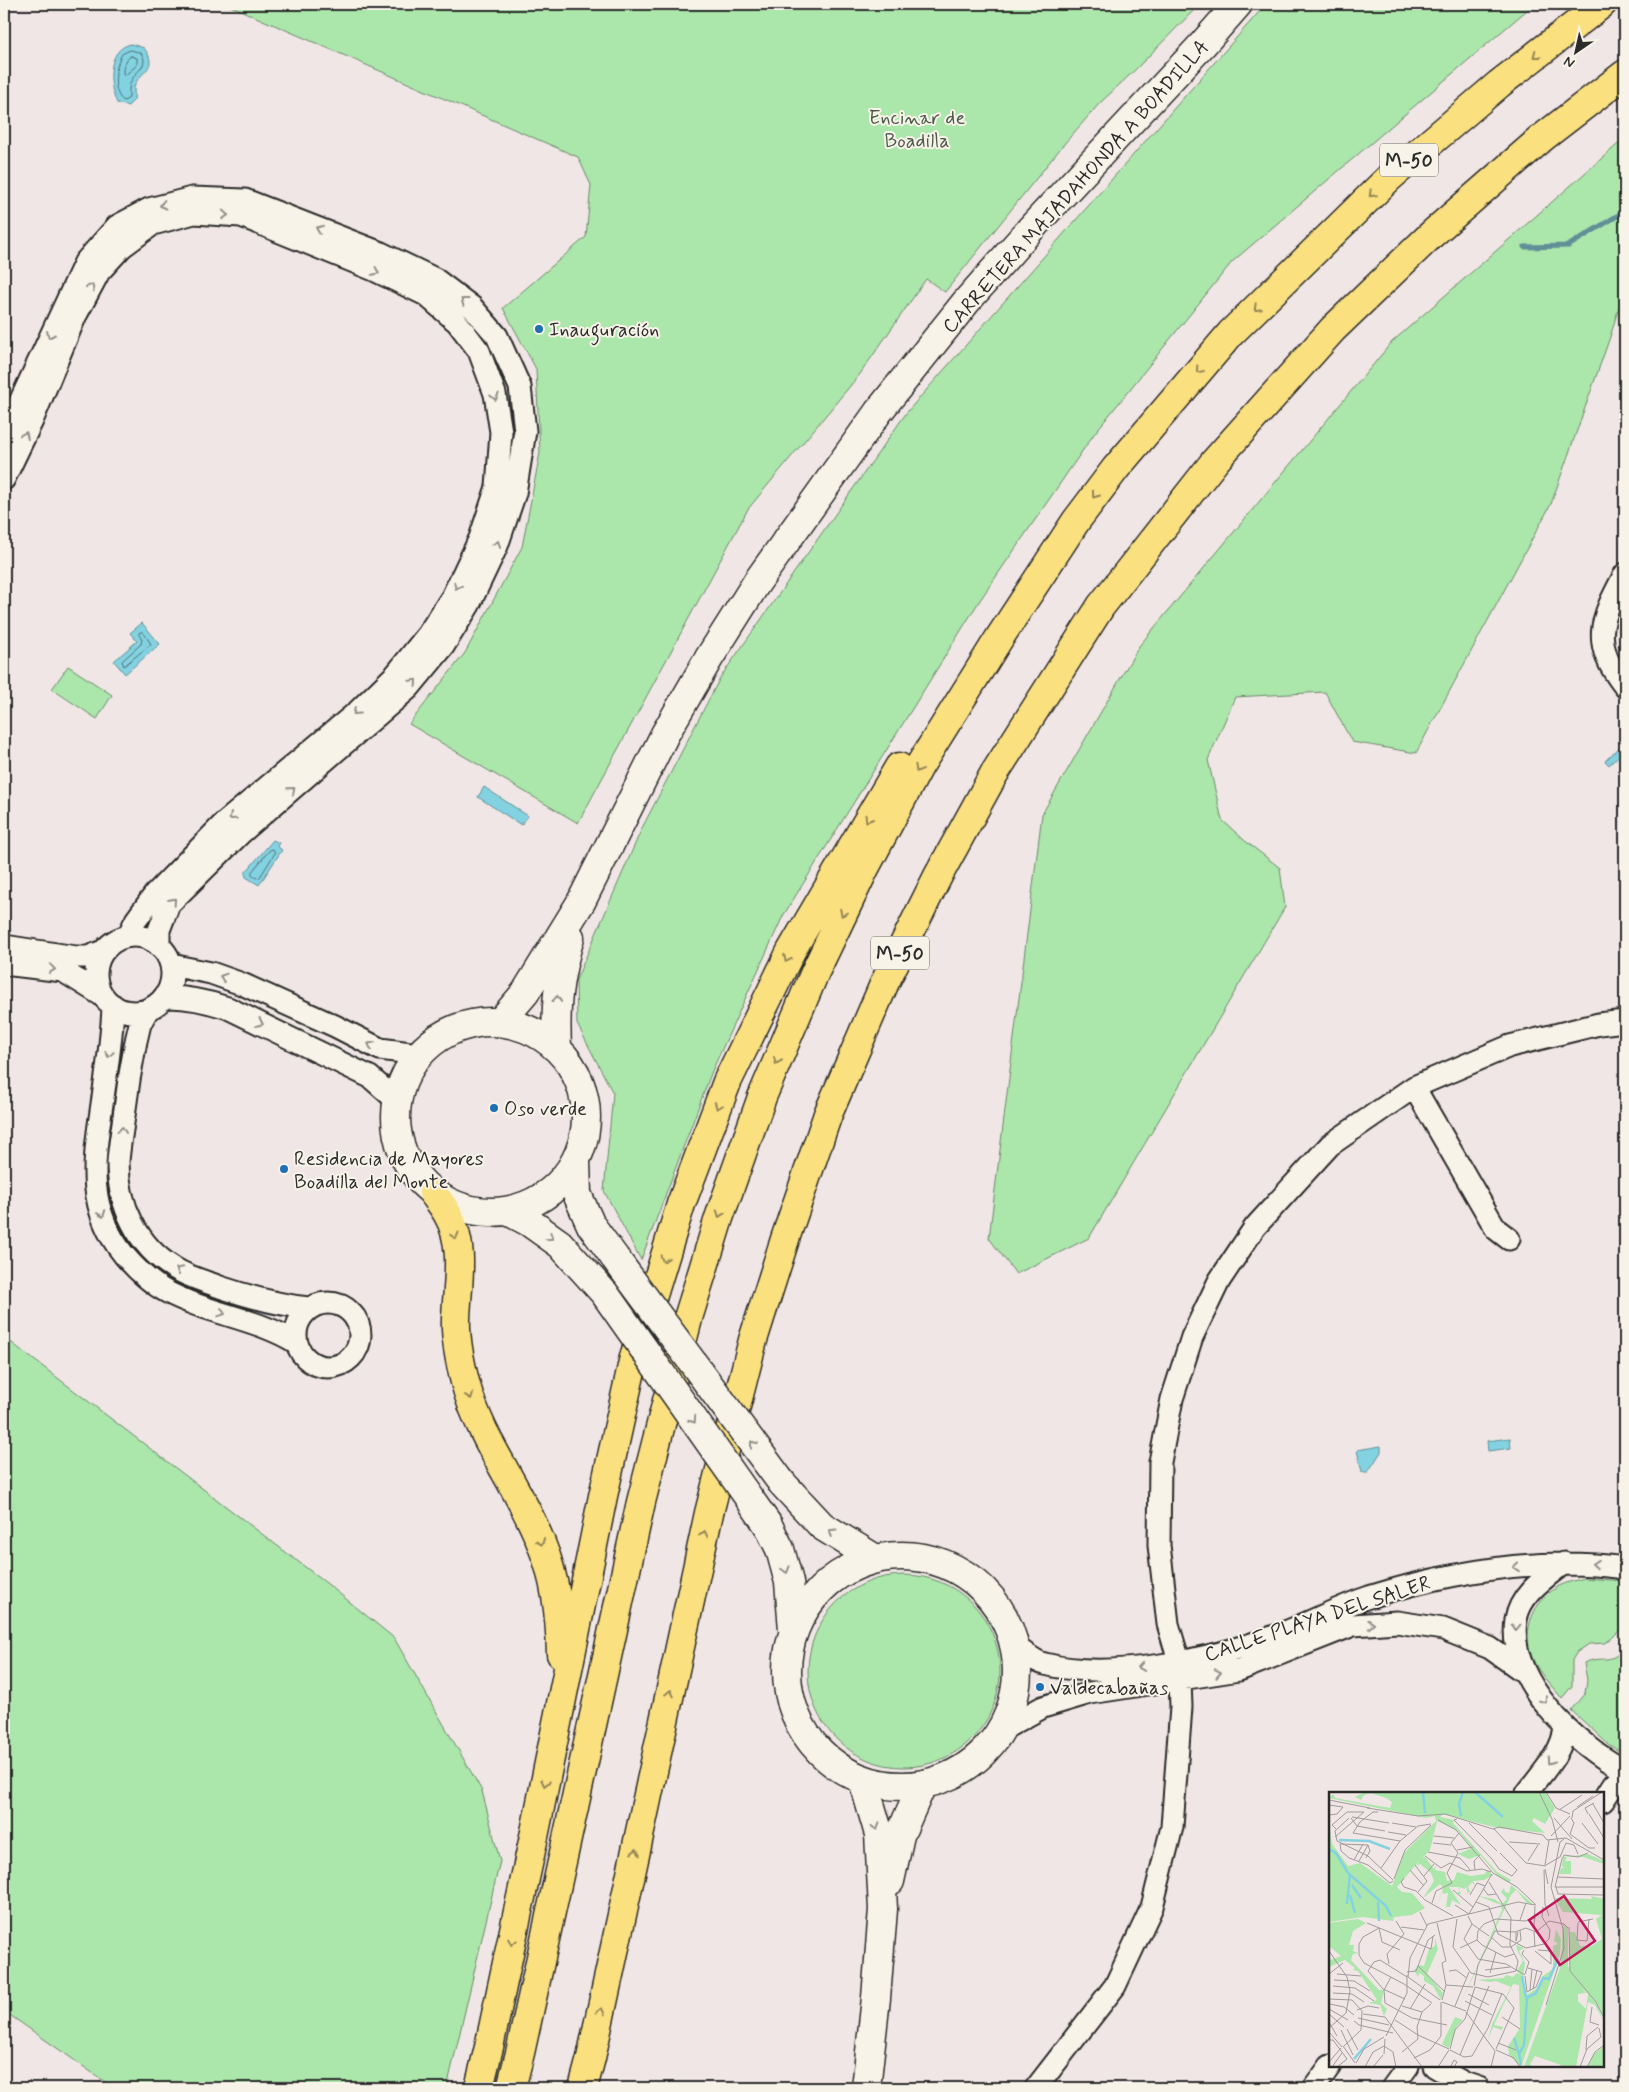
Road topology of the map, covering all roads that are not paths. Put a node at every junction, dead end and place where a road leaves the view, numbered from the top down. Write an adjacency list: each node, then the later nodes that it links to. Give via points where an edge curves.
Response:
1 (1238, 4): 9 (street, CARRETERA MAJADAHONDA A BOADILLA, via 966,302 879,411 757,582 709,658 665,734)
2 (1602, 4): 6 (highway, M-50, one-way to 6, via 1499,84 1390,177 1272,292 1231,333 1116,468)
3 (1625, 74): 47 (highway, M-50, one-way to 3, via 709,1513 753,1340 828,1114 885,982 938,876 994,774 1101,606 1215,461 1333,329 1432,234 1542,138)
4 (4, 436): 12 (street, one-way to 4, via 159,930 169,904 241,833 409,688 443,647 469,605 497,546 514,493 525,432 520,387 497,336 472,307 436,279 382,253 245,200 192,198 149,209 117,226 84,262)
5 (4, 479): 10 (street, one-way to 10, via 75,317 99,272 122,247 153,224 194,213 241,216 374,270 426,295 457,322 479,351 496,394 501,432 497,487 476,546 452,597 428,634 396,674 358,711 224,824 155,894)
6 (1076, 522): 39 (highway, one-way to 39, via 1010,593 909,750 791,951 728,1082 681,1204 634,1357); 53 (highway, M-50, one-way to 53, via 920,765 815,972 762,1097 689,1315 641,1502)
7 (1625, 574): 8 (street, via 1605,613 1602,644 1611,669)
8 (1625, 687)
9 (581, 902): 18 (street, CARRETERA MAJADAHONDA A BOADILLA, via 525,992); 20 (street, CARRETERA MAJADAHONDA A BOADILLA, one-way to 9, via 556,1002 560,977)
10 (128, 936): 12 (street, via 150,939); 13 (street)
11 (4, 946): 13 (street, via 76,957 88,957)
12 (159, 946): 15 (street)
13 (103, 951): 16 (street, via 95,974 97,985)
14 (4, 964): 16 (street, one-way to 16, via 63,971)
15 (171, 965): 17 (street, via 169,987); 21 (street, one-way to 15, via 380,1049 242,984 211,973)
16 (108, 1001): 17 (street, via 124,1010 136,1011); 29 (street, one-way to 29, via 111,1044 94,1161 98,1205 107,1229 131,1262 166,1292 270,1329)
17 (156, 1003): 23 (street, one-way to 23, via 188,997 228,1008 370,1077); 28 (street, one-way to 17, via 272,1303 188,1275 157,1255 131,1222 123,1202 118,1160 140,1024)
18 (501, 1021): 20 (street, via 531,1030); 21 (street, via 471,1023 456,1028 442,1034)
19 (1625, 1021): 22 (street, via 1598,1024 1510,1046)
20 (557, 1048): 24 (street, via 576,1072 586,1101 586,1132)
21 (418, 1054): 23 (street, via 404,1075)
22 (1414, 1087): 27 (street, via 1496,1229); 35 (street, via 1330,1145 1255,1227 1219,1281 1192,1337 1172,1399 1160,1462 1159,1545 1168,1624)
23 (396, 1100): 25 (street, via 395,1126 401,1151 414,1174)
24 (576, 1161): 26 (street, via 559,1184 536,1202); 30 (street, one-way to 24, bridge, via 822,1526 782,1483 591,1225 577,1194)
25 (432, 1193): 26 (street, via 456,1206 482,1212); 39 (highway, one-way to 39, via 448,1215 460,1255 456,1320 465,1384 478,1419 541,1542 554,1581 561,1654)
26 (508, 1211): 33 (street, one-way to 33, bridge, via 560,1244 605,1294 768,1525 780,1549 790,1582)
27 (1509, 1239)
28 (309, 1308): 29 (street, via 297,1324); 29 (street, via 329,1302 350,1310 360,1329 357,1350 341,1365 319,1366 301,1353)
29 (296, 1343)
30 (874, 1558): 33 (street, via 840,1572 812,1597); 34 (street, via 911,1555 947,1564 979,1584 1002,1613)
31 (1564, 1563): 32 (street, CALLE PLAYA DEL SALER, one-way to 31); 35 (street, CALLE PLAYA DEL SALER, one-way to 35, via 1488,1570 1367,1598); 36 (street, one-way to 36, via 1536,1585 1516,1619 1516,1646)
32 (1625, 1568)
33 (793, 1629): 42 (street, via 786,1665 790,1702 805,1735 830,1762)
34 (1016, 1647): 35 (street, CALLE PLAYA DEL SALER, one-way to 34, via 1074,1670 1043,1664); 38 (street, via 1018,1675 1014,1703)
35 (1180, 1670): 36 (street, CALLE PLAYA DEL SALER, one-way to 36, via 1239,1670 1353,1624 1397,1622 1443,1630 1490,1648); 38 (street, CALLE PLAYA DEL SALER, via 1042,1707); 56 (street, via 1181,1708 1172,1828 1152,1907 1115,1986)
36 (1524, 1672): 37 (street, one-way to 37)
37 (1565, 1726): 40 (street, via 1594,1752); 44 (street, one-way to 44, via 1561,1746)
38 (1003, 1728): 43 (street, via 982,1756 954,1775)
39 (555, 1736): 52 (highway, one-way to 52)
40 (1625, 1770)
41 (1625, 1777): 45 (street, via 1614,1784)
42 (863, 1780): 43 (street, via 892,1787); 46 (street, one-way to 46, via 878,1834)
43 (922, 1785): 46 (street, via 900,1835)
44 (1528, 1792)
45 (1604, 1799)
46 (883, 1909): 51 (street)
47 (591, 2058): 54 (highway, M-50); 55 (highway)
48 (1329, 2067): 57 (street)
49 (1407, 2067): 58 (street)
50 (1436, 2067): 59 (street)
51 (868, 2085)
52 (479, 2088)
53 (511, 2088)
54 (583, 2088)
55 (587, 2088)
56 (1036, 2088)
57 (1314, 2088)
58 (1392, 2088)
59 (1479, 2088)

